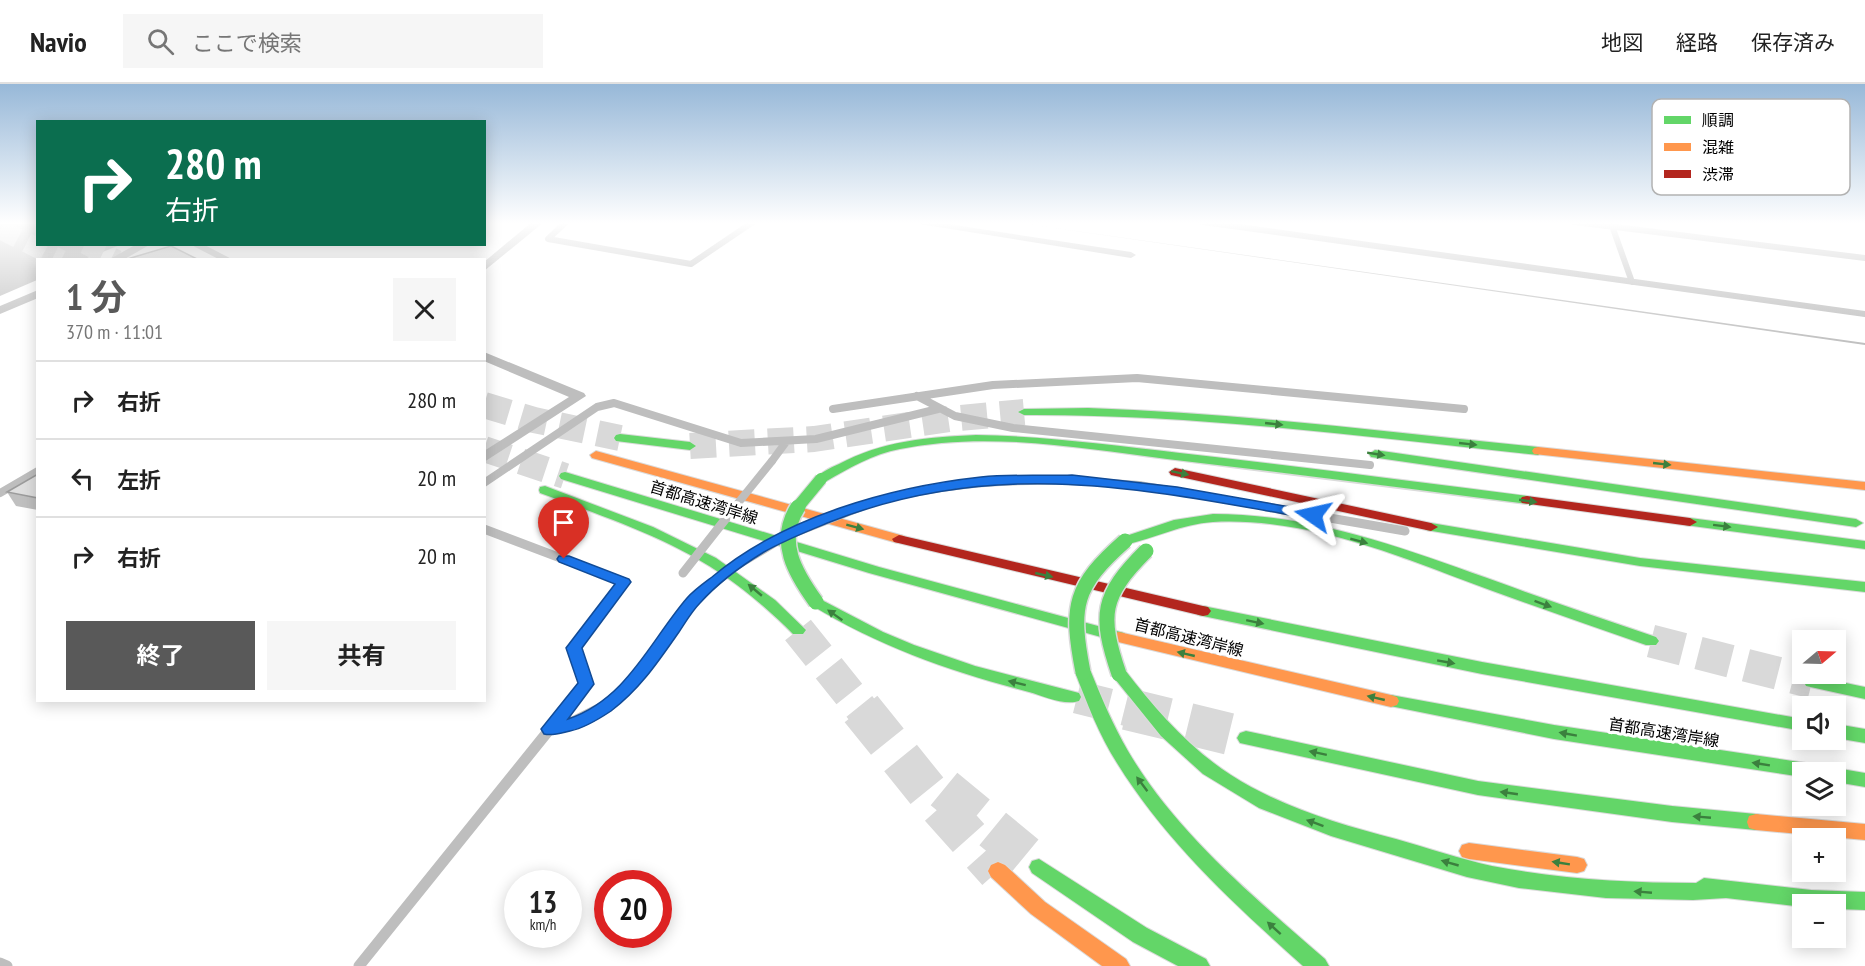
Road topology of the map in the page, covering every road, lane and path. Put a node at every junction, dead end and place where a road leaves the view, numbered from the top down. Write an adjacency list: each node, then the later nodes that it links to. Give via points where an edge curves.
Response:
1 (1497, 263): 3 (lane)
2 (1625, 263): 3 (lane)
3 (1632, 282): 6 (lane)
4 (36, 294): 5 (street)
5 (0, 310)
6 (1865, 314)
7 (486, 357): 21 (street, via 579,396)
8 (917, 396): 9 (lane); 10 (lane, via 993,385 1137,378); 11 (lane)
9 (832, 409)
10 (1464, 409)
11 (938, 410): 17 (lane, via 816,439); 23 (lane, via 1013,428)
12 (1069, 410): 13 (highway); 14 (highway, via 1147,417); 28 (highway, one-way to 28, via 1237,420)
13 (1024, 412)
14 (1272, 437)
15 (620, 438): 18 (highway)
16 (977, 439): 35 (highway, one-way to 35, via 1099,447 1283,468); 36 (highway, one-way to 36, via 1089,455 1390,519); 45 (highway, one-way to 16, bridge, via 981,674 864,633 816,602 790,565 785,546 787,527 804,494 821,479 861,456 885,448 935,440)
17 (786, 442): 22 (lane); 26 (lane, via 741,443 614,403 597,407)
18 (690, 446)
19 (1336, 447): 27 (highway, one-way to 27)
20 (596, 455): 46 (highway, 首都高速湾岸線, one-way to 46, via 938,549 1162,602 1403,654)
21 (486, 457)
22 (772, 461): 38 (lane, bridge)
23 (1370, 465)
24 (36, 472): 30 (lane)
25 (565, 476): 51 (highway, 首都高速湾岸線, one-way to 25, via 1396,703 1160,647 928,585)
26 (486, 482)
27 (1585, 484): 31 (highway); 32 (highway)
28 (1865, 486)
29 (545, 490): 41 (highway, one-way to 29, via 774,605 707,557)
30 (0, 493)
31 (1865, 513)
32 (1865, 524)
33 (1302, 527): 42 (highway, one-way to 42, via 1374,544); 55 (highway, one-way to 33, bridge, via 1279,810 1191,755 1140,704 1119,674 1108,647 1104,623 1109,596 1123,571 1157,546 1218,528); 71 (highway, one-way to 33, bridge, via 1243,900 1179,832 1134,774 1104,724 1083,672 1074,612 1079,592 1103,557 1151,529 1199,518 1238,518)
34 (486, 530): 47 (lane, via 624,582 574,648 586,684)
35 (1865, 545)
36 (1558, 549): 37 (highway); 47 (lane, bridge, via 1383,528 1139,485 1072,479 956,483 893,496 828,517 759,549 694,600 623,693 574,724)
37 (1610, 557): 39 (highway); 40 (highway)
38 (682, 573)
39 (1865, 587)
40 (1865, 598)
41 (798, 630)
42 (1651, 641)
43 (1822, 684): 44 (highway)
44 (1865, 693)
45 (1073, 697)
46 (1792, 723)
47 (550, 729): 68 (lane)
48 (1846, 733): 49 (highway)
49 (1865, 736)
50 (1246, 738): 54 (highway, one-way to 50, via 1672,814 1478,789)
51 (1792, 768)
52 (1846, 777): 53 (highway)
53 (1865, 780)
54 (1865, 832)
55 (1371, 840): 57 (highway, one-way to 55); 60 (highway, one-way to 55, via 1662,893 1491,874)
56 (1039, 867): 70 (highway, via 1140,935)
57 (1594, 868)
58 (998, 871): 69 (highway, via 1038,908)
59 (1640, 876): 60 (highway)
60 (1722, 891): 61 (highway)
61 (1792, 897)
62 (1846, 900): 63 (highway)
63 (1865, 901)
64 (1846, 906): 65 (highway)
65 (1865, 910)
66 (0, 963): 67 (lane)
67 (7, 966)
68 (359, 966)
69 (1119, 966)
70 (1199, 966)
71 (1318, 966)

